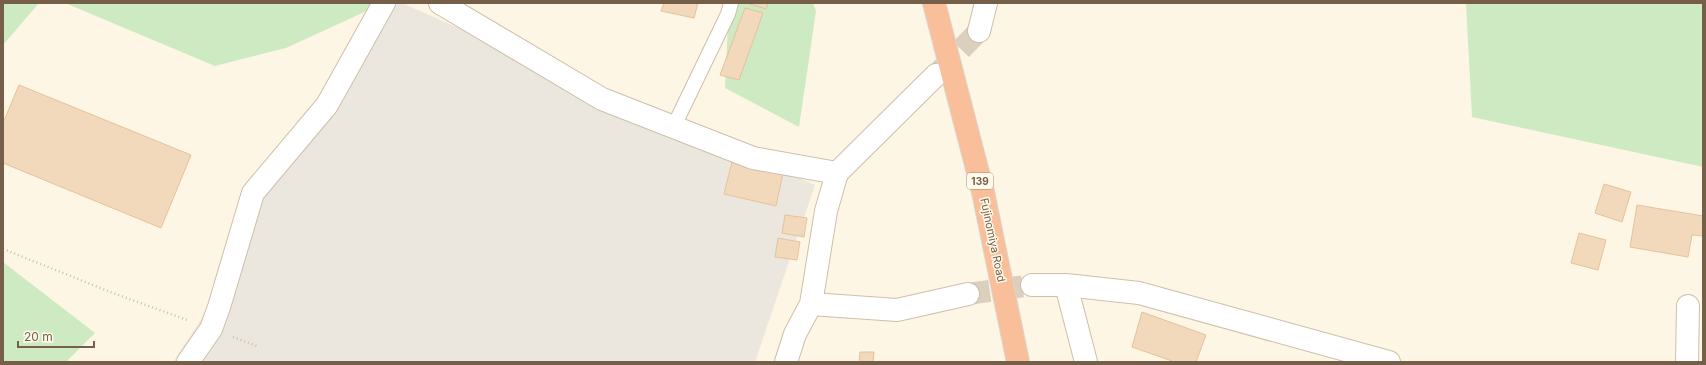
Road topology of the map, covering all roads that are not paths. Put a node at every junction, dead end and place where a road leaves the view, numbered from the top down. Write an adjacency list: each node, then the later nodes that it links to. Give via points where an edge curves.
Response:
1 (384, 3): 15 (street, via 327,105 253,193 220,308 211,329)
2 (440, 3): 8 (street, via 602,99)
3 (731, 3): 8 (lane)
4 (986, 3): 6 (street)
5 (934, 5): 17 (highway, Fujinomiya Road / 139, via 983,192)
6 (979, 31)
7 (936, 75): 9 (street)
8 (673, 128): 9 (street, via 752,158)
9 (837, 173): 13 (street, via 826,211)
10 (1032, 285): 11 (street)
11 (1066, 285): 18 (street); 19 (street, via 1139,293)
12 (968, 294): 13 (street, via 897,310)
13 (811, 304): 16 (street, via 795,334)
14 (1688, 306): 20 (street)
15 (188, 362)
16 (786, 362)
17 (1018, 362)
18 (1086, 362)
19 (1389, 362)
20 (1687, 362)

